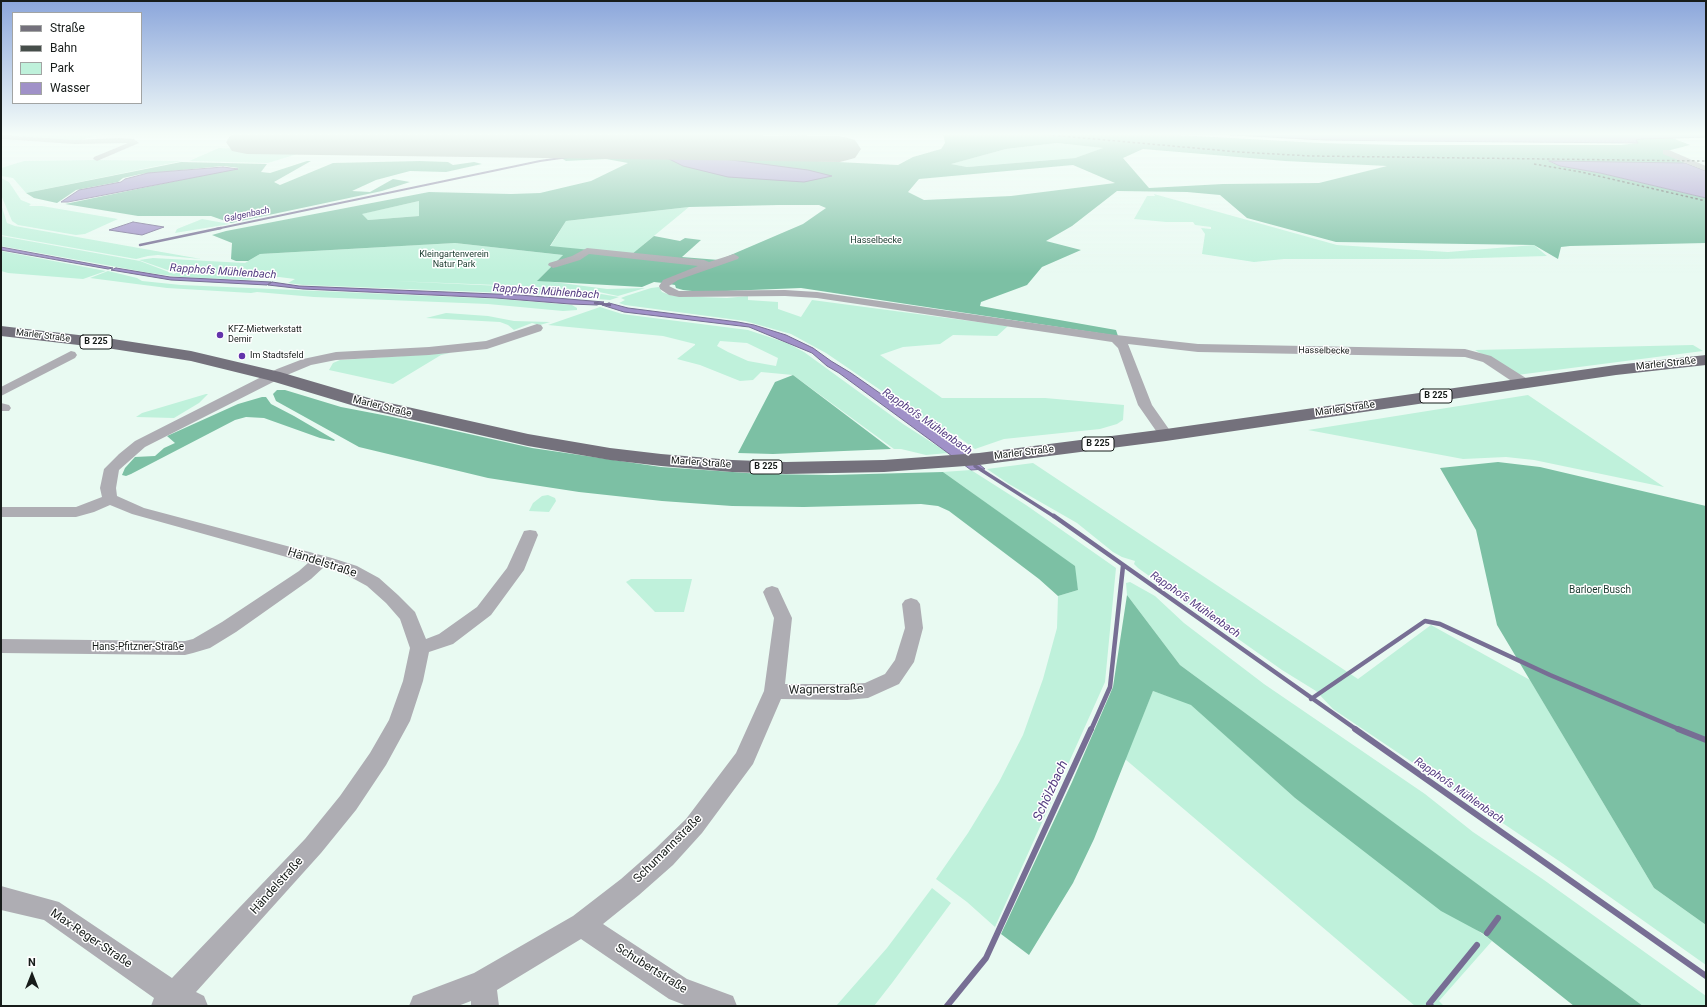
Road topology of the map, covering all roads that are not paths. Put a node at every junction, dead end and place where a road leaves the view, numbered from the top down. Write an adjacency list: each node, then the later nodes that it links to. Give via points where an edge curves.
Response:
1 (734, 257): 3 (street, Hasselbecke)
2 (553, 264): 3 (street, via 576,258 587,251 704,263)
3 (703, 267): 6 (street, Hasselbecke, via 669,281 664,286 665,289 679,294 817,295)
4 (537, 328): 9 (street, via 504,340 467,348 336,356 307,362)
5 (1, 331): 9 (main road, Marler Straße / B 225, via 191,356)
6 (1116, 339): 10 (street, Hasselbecke, via 1212,348 1465,353 1487,359); 12 (street, via 1124,347 1145,405)
7 (71, 355): 11 (street)
8 (1706, 360): 10 (main road, Marler Straße / B 225)
9 (274, 376): 12 (main road, Marler Straße / B 225, via 368,404 528,440 661,460 759,467 844,468 924,464); 13 (street, via 140,444 112,469 108,488)
10 (1524, 383): 12 (main road, Marler Straße / B 225)
11 (1, 392)
12 (1166, 435)
13 (110, 499): 14 (street, via 76,512); 16 (street, Händelstraße, via 138,511)
14 (1, 512)
15 (530, 535): 20 (street, via 514,570 484,611 446,639)
16 (321, 561): 19 (street, Hans-Pfitzner-Straße, via 229,627 193,646); 20 (street, Händelstraße, via 351,570 372,582 392,599 408,616)
17 (772, 592): 21 (street, Schumannstraße, via 783,618)
18 (911, 604): 21 (street, Wagnerstraße, via 914,628 904,662 892,679 868,690)
19 (1, 646)
20 (420, 648): 25 (street, Händelstraße, via 413,681 399,721 376,762 348,803)
21 (774, 691): 23 (street, Schumannstraße, via 745,758 694,826 664,857)
22 (1, 898): 25 (street, Max-Reger-Straße, via 50,910)
23 (582, 926): 24 (street, Schumannstraße); 27 (street, Schubertstraße, via 679,989)
24 (483, 994): 26 (street, Schumannstraße)
25 (178, 1002)
26 (424, 1006)
27 (723, 1006)

